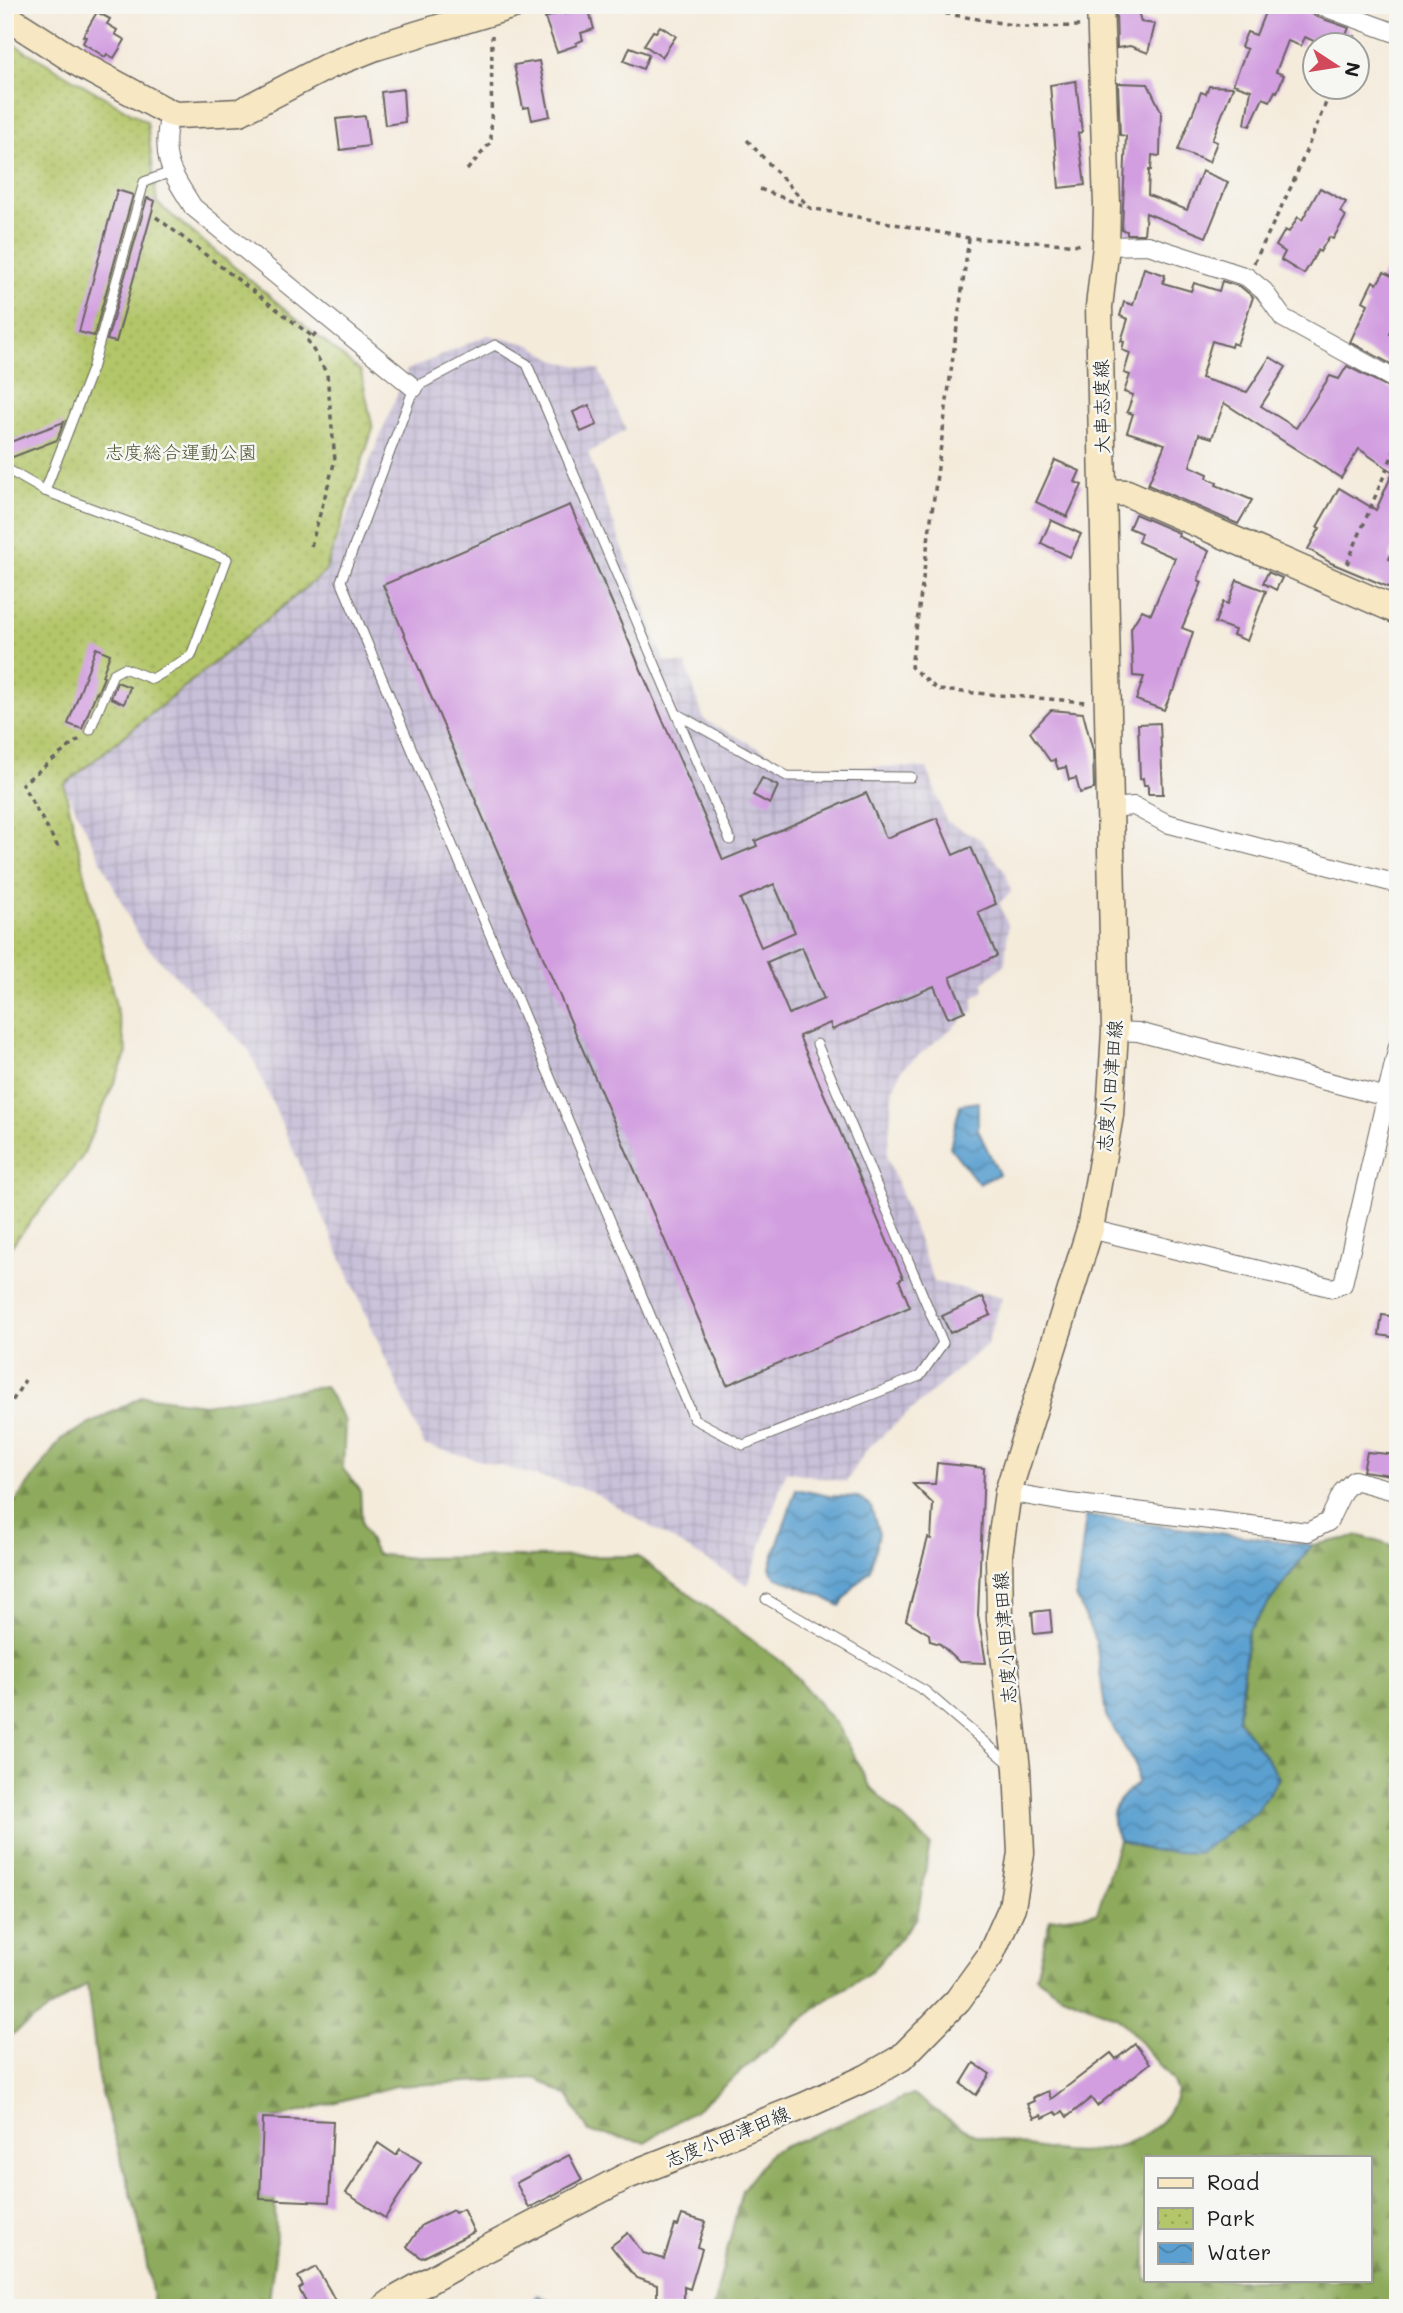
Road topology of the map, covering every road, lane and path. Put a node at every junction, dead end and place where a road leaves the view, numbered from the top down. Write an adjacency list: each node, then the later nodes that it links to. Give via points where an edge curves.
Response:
1 (896, 5): 3 (path)
2 (1319, 5): 7 (street)
3 (915, 6): 6 (path, via 1024,27)
4 (503, 8): 9 (main road, via 376,47 328,66 240,112); 11 (path, via 491,142)
5 (5, 16): 9 (main road, via 83,66)
6 (1100, 16): 17 (main road, 大串志度線)
7 (1398, 34)
8 (1326, 102): 18 (path)
9 (170, 113): 12 (street, via 165,139)
10 (747, 140): 14 (path)
11 (467, 170)
12 (171, 172): 19 (street, via 194,207); 25 (lane, via 144,182 92,369)
13 (760, 189): 14 (path)
14 (810, 208): 16 (path)
15 (156, 217): 20 (path)
16 (969, 238): 17 (path); 30 (path, via 911,667 938,690)
17 (1106, 246): 18 (street, via 1148,245); 26 (main road, 大串志度線, via 1099,307)
18 (1247, 277): 21 (street, via 1264,291 1283,318)
19 (331, 317): 20 (path); 22 (street)
20 (313, 337): 27 (path, via 308,341 327,374 335,460)
21 (1398, 381)
22 (414, 388): 31 (lane, via 495,345 527,364); 39 (lane, via 341,581 694,1419 743,1445 920,1376 943,1343)
23 (1398, 442): 28 (path)
24 (5, 468): 25 (lane)
25 (45, 491): 32 (lane, via 227,559 191,656 152,679 124,668 113,674)
26 (1105, 492): 28 (main road, via 1127,492); 30 (main road, 志度小田津田線)
27 (311, 546)
28 (1339, 586): 29 (main road)
29 (1398, 611)
30 (1109, 703): 34 (main road, 志度小田津田線)
31 (676, 713): 33 (lane, via 787,776); 35 (lane)
32 (90, 730): 36 (path, via 22,785)
33 (911, 777)
34 (1111, 808): 37 (street, via 1134,806 1166,823); 38 (main road, 志度小田津田線)
35 (730, 840)
36 (58, 847)
37 (1398, 884)
38 (1115, 1031): 41 (street, via 1138,1032); 42 (main road, 志度小田津田線, via 1110,1115)
39 (817, 1044)
40 (1398, 1046): 41 (street)
41 (1391, 1098): 42 (street, via 1343,1284 1333,1288)
42 (1090, 1229): 45 (main road, 志度小田津田線)
43 (25, 1380): 44 (path)
44 (5, 1419)
45 (1008, 1492): 46 (street, via 1308,1531 1328,1522 1343,1491 1354,1480); 48 (main road, 志度小田津田線, via 999,1555 1000,1619)
46 (1398, 1492)
47 (766, 1599): 48 (lane, via 925,1691)
48 (1017, 1769): 49 (main road, 志度小田津田線, via 1021,1853 1012,1907 990,1956 958,2000 901,2058 804,2106 627,2176)
49 (384, 2308)

